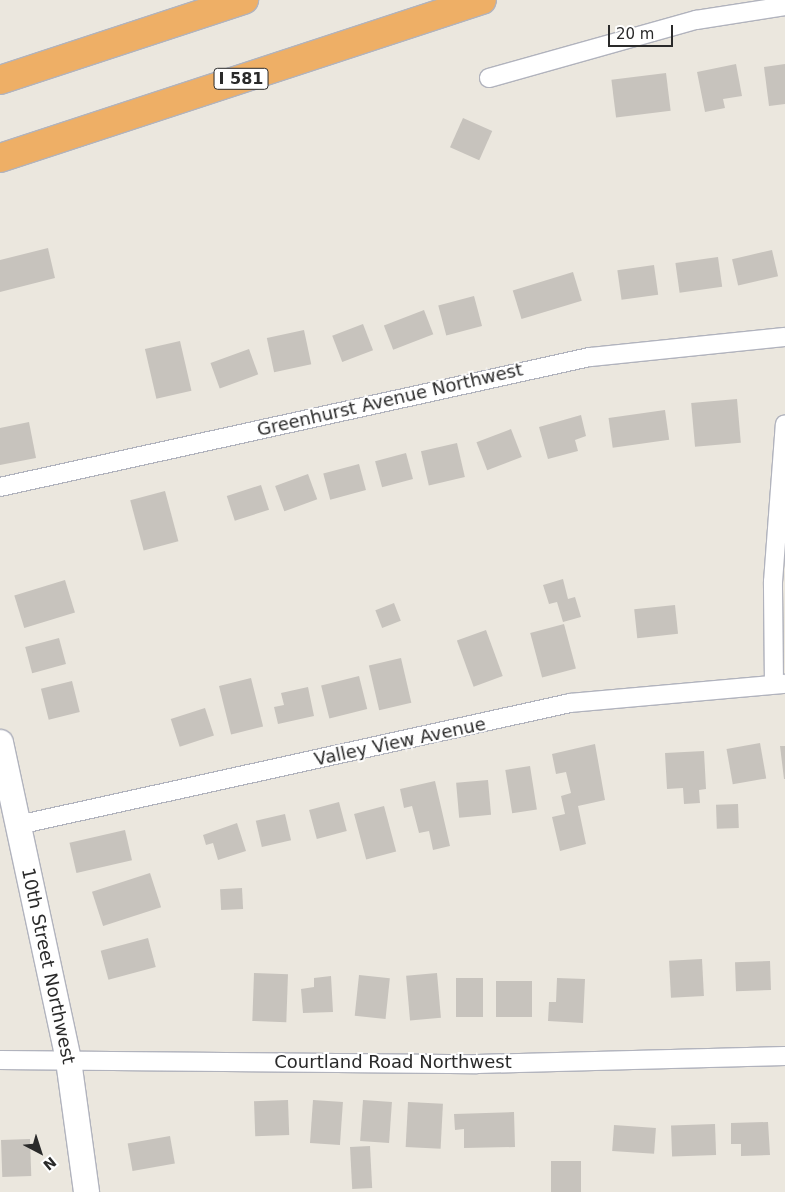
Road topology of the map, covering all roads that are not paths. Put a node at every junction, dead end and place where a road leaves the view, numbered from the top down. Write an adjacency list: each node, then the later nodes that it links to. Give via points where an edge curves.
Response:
1 (244, 0): 5 (highway)
2 (482, 0): 6 (highway, I 581)
3 (785, 6): 4 (street, via 696,20)
4 (488, 78)
5 (0, 80)
6 (0, 158)
7 (785, 337): 9 (street, Greenhurst Avenue Northwest, via 590,357)
8 (785, 424): 10 (street, via 772,582)
9 (0, 487)
10 (779, 684): 12 (street, Valley View Avenue, via 570,703)
11 (0, 742): 12 (main road, 10th Street Northwest)
12 (18, 825): 15 (main road, 10th Street Northwest)
13 (785, 1056): 15 (street, Courtland Road Northwest, via 477,1064)
14 (0, 1060): 15 (street, Courtland Road Northwest)
15 (68, 1060): 16 (main road, 10th Street Northwest)
16 (86, 1192)

